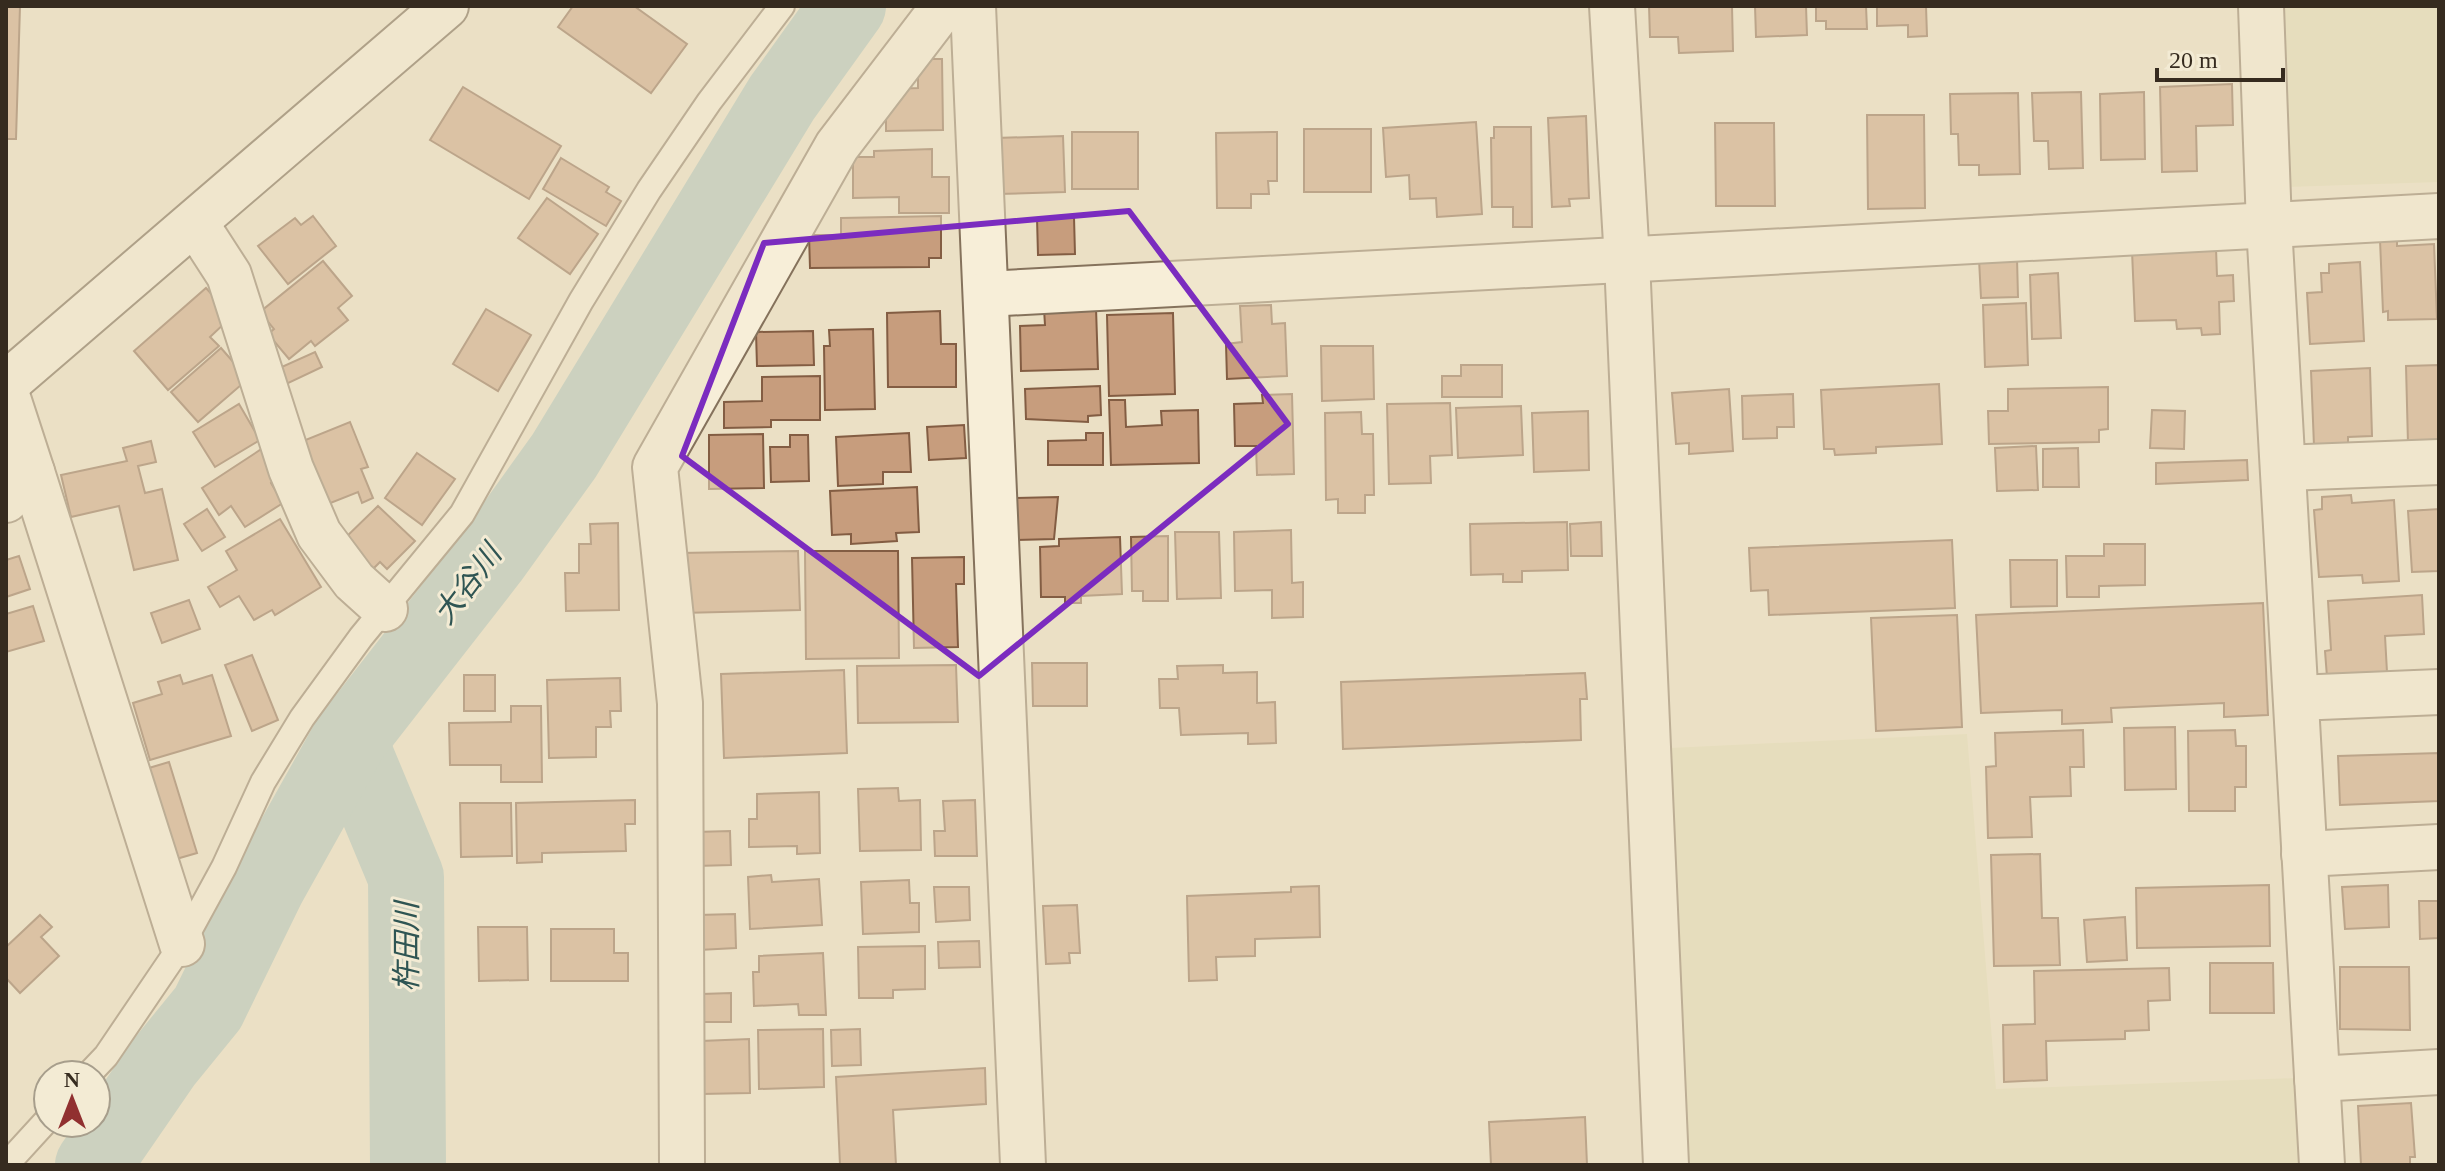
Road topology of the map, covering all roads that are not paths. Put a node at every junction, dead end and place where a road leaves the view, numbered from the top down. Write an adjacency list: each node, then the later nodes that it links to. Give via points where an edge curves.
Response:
1 (446, 6): 8 (street)
2 (782, 6): 17 (lane, via 649,190 462,514)
3 (944, 6): 28 (street, via 837,146 655,467 680,703)
4 (973, 6): 11 (street)
5 (1612, 6): 10 (street)
6 (2261, 6): 9 (street)
7 (2439, 216): 9 (street)
8 (196, 224): 12 (street); 17 (street, via 229,275 286,455 319,534 354,581)
9 (2269, 225): 10 (street); 15 (street)
10 (1627, 260): 11 (street); 30 (street)
11 (986, 294): 29 (street)
12 (6, 384)
13 (6, 392): 16 (street)
14 (2439, 462): 15 (street)
15 (2283, 468): 19 (street)
16 (19, 486): 22 (street)
17 (385, 609): 22 (lane, via 302,718 263,782)
18 (2439, 692): 19 (street)
19 (2296, 698): 21 (street)
20 (2439, 847): 21 (street)
21 (2304, 854): 25 (street)
22 (182, 944): 23 (lane)
23 (103, 1059)
24 (2439, 1072): 25 (street)
25 (2317, 1079): 31 (street)
26 (32, 1137): 27 (lane)
27 (6, 1165)
28 (682, 1165)
29 (1023, 1165)
30 (1666, 1165)
31 (2322, 1165)

